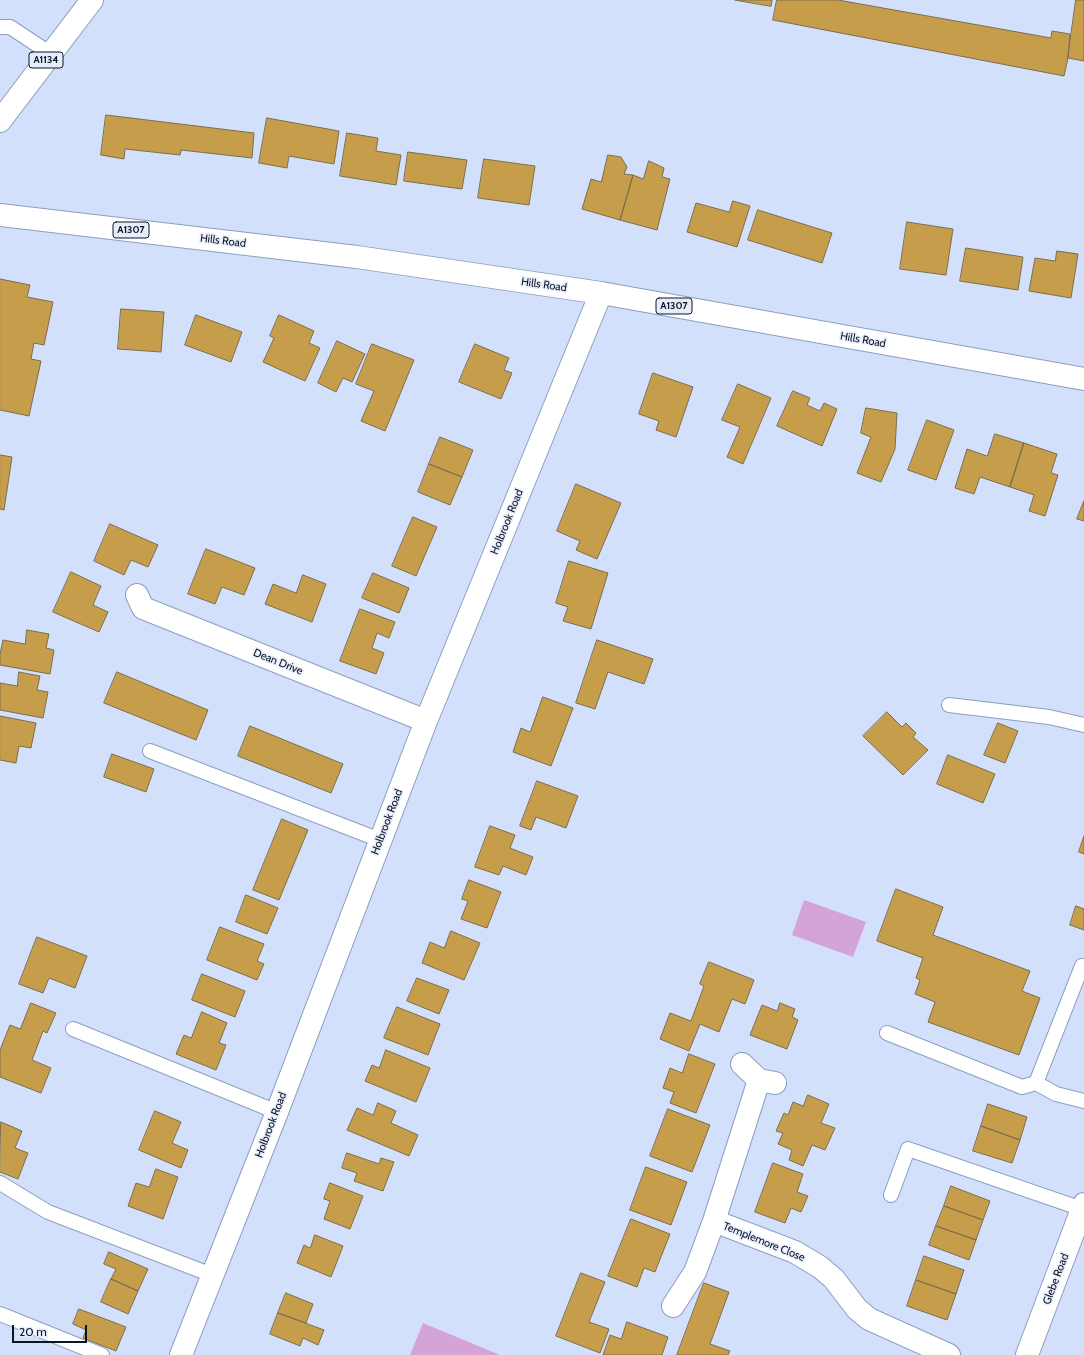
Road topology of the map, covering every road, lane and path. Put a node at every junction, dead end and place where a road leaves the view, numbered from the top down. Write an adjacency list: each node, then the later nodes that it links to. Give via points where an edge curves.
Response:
1 (92, 0): 3 (street, A1134)
2 (0, 27): 3 (lane, via 10,27)
3 (51, 54): 4 (street, A1134)
4 (0, 121)
5 (0, 215): 6 (street, Hills Road / A1307, via 357,257)
6 (601, 293): 7 (street, Hills Road / A1307); 10 (street, Holbrook Road)
7 (1084, 379)
8 (137, 595): 10 (street, Dean Drive, via 143,608)
9 (949, 705): 11 (lane, via 1050,717)
10 (426, 721): 13 (street, Holbrook Road)
11 (1084, 725)
12 (150, 751): 13 (lane)
13 (380, 840): 20 (street, Holbrook Road)
14 (1084, 966): 18 (lane)
15 (73, 1029): 20 (lane)
16 (887, 1033): 18 (lane, via 1022,1087)
17 (742, 1064): 24 (street, Templemore Close, via 767,1081)
18 (1036, 1083): 19 (lane, via 1056,1094)
19 (1084, 1101)
20 (277, 1112): 25 (street, Holbrook Road)
21 (0, 1183): 25 (lane, via 48,1212)
22 (890, 1195): 23 (lane, via 908,1149)
23 (1083, 1206): 31 (street, Glebe Road)
24 (714, 1221): 26 (street, Templemore Close, via 695,1272); 30 (street, Templemore Close, via 795,1252 834,1279 868,1319)
25 (212, 1275): 29 (street, Holbrook Road)
26 (673, 1306)
27 (0, 1314): 28 (lane)
28 (102, 1355)
29 (181, 1355)
30 (949, 1355)
31 (1027, 1355)

